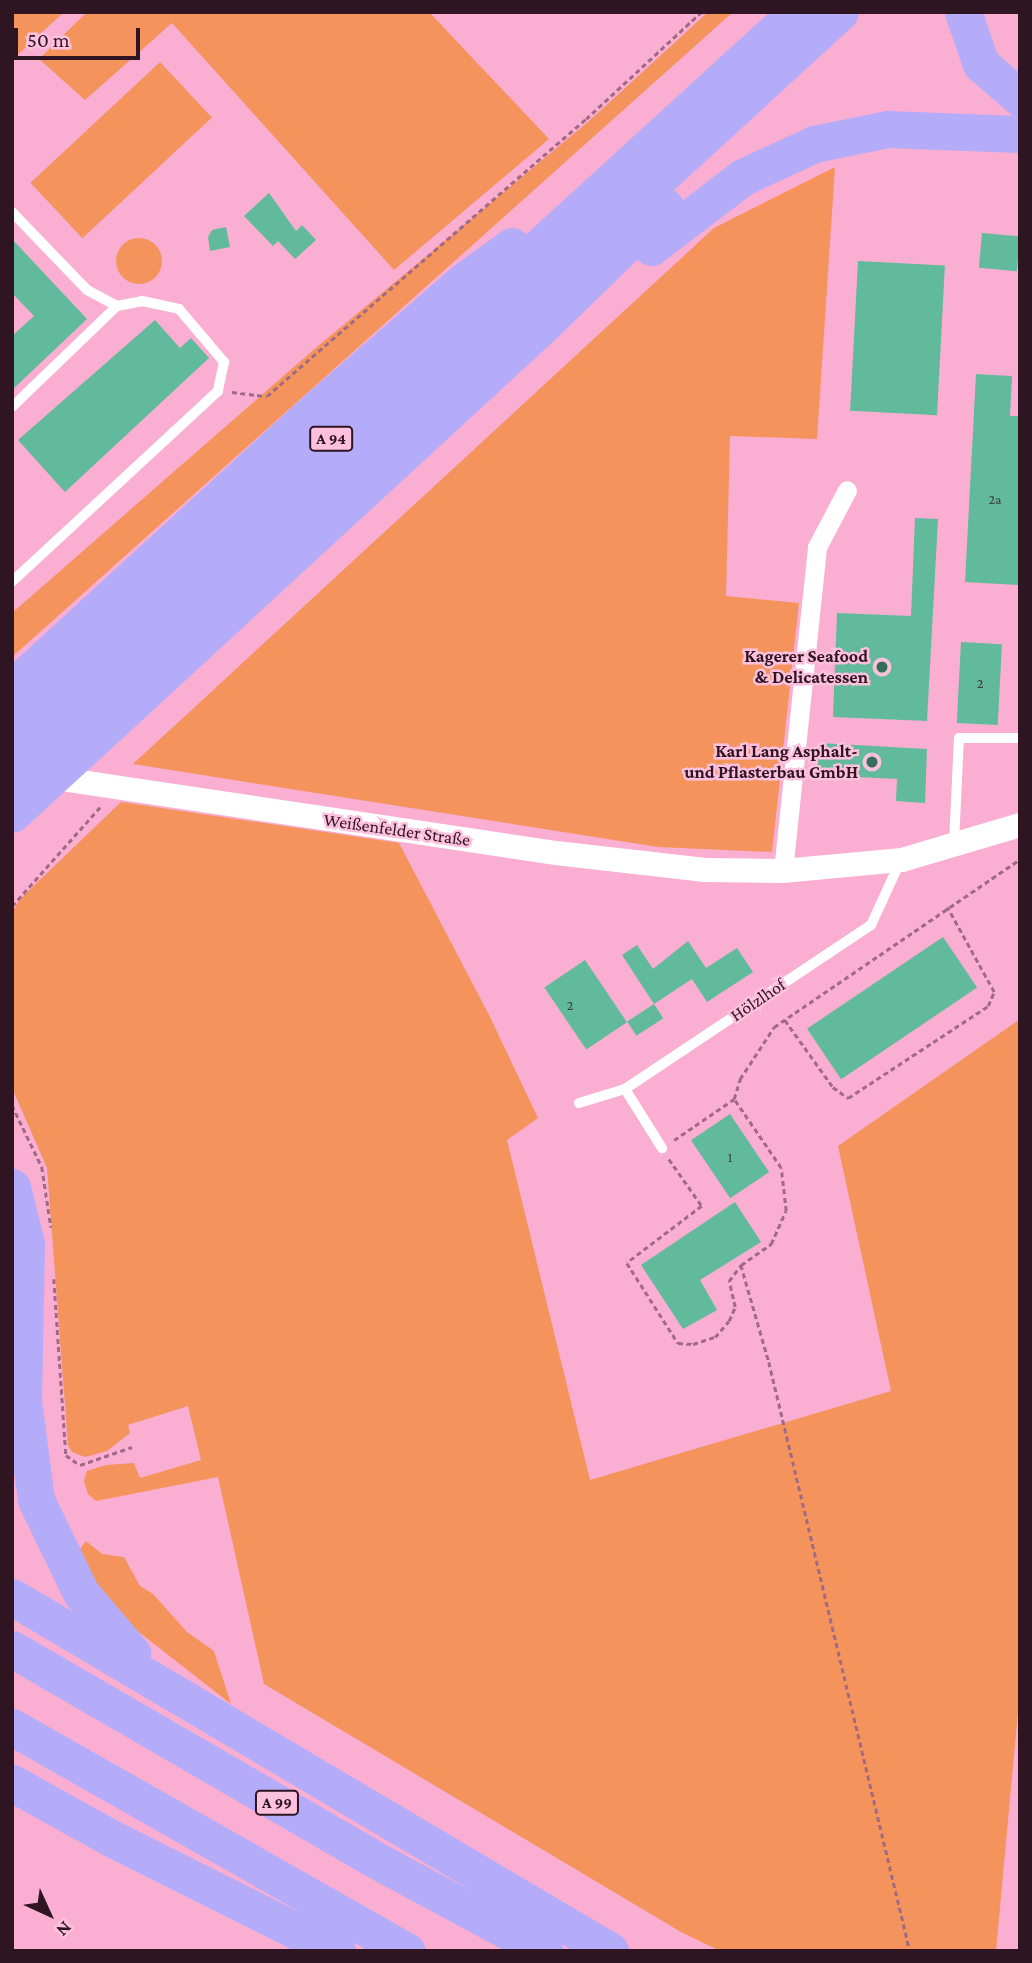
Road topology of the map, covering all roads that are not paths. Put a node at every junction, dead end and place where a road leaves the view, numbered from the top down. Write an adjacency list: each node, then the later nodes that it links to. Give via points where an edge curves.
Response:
1 (840, 12): 3 (highway, A 94)
2 (963, 12): 4 (highway, via 981,64)
3 (803, 26): 6 (highway, A 94); 9 (highway, via 707,164); 15 (highway, A 94)
4 (1020, 98)
5 (1020, 134): 9 (highway, via 888,129 850,134 784,155 687,216 531,356)
6 (649, 149): 13 (highway, via 597,176 465,280); 15 (highway, A 94)
7 (12, 212): 8 (lane, via 87,290)
8 (117, 306): 10 (lane); 12 (lane, via 142,301 180,309 224,362 218,391)
9 (489, 373): 15 (highway, via 92,742)
10 (12, 407)
11 (847, 490): 20 (street, via 817,547)
12 (12, 582)
13 (12, 688)
14 (1020, 738): 18 (lane, via 959,738)
15 (20, 772): 16 (highway); 20 (street, Weißenfelder Straße, via 673,868)
16 (12, 825)
17 (1020, 825): 18 (street, Weißenfelder Straße)
18 (954, 848): 19 (street, Weißenfelder Straße)
19 (902, 860): 20 (street, Weißenfelder Straße); 21 (lane, Hölzlhof, via 871,925)
20 (783, 871)
21 (625, 1089): 22 (lane, Hölzlhof); 23 (lane)
22 (579, 1102)
23 (662, 1148)
24 (12, 1187): 27 (highway, via 26,1244 23,1401 36,1500 46,1529 90,1608)
25 (12, 1597): 27 (highway)
26 (12, 1649): 32 (highway, A 99, via 337,1838)
27 (180, 1696): 33 (highway)
28 (12, 1727): 31 (highway)
29 (12, 1783): 30 (highway)
30 (337, 1951)
31 (407, 1951)
32 (545, 1951)
33 (610, 1951)

